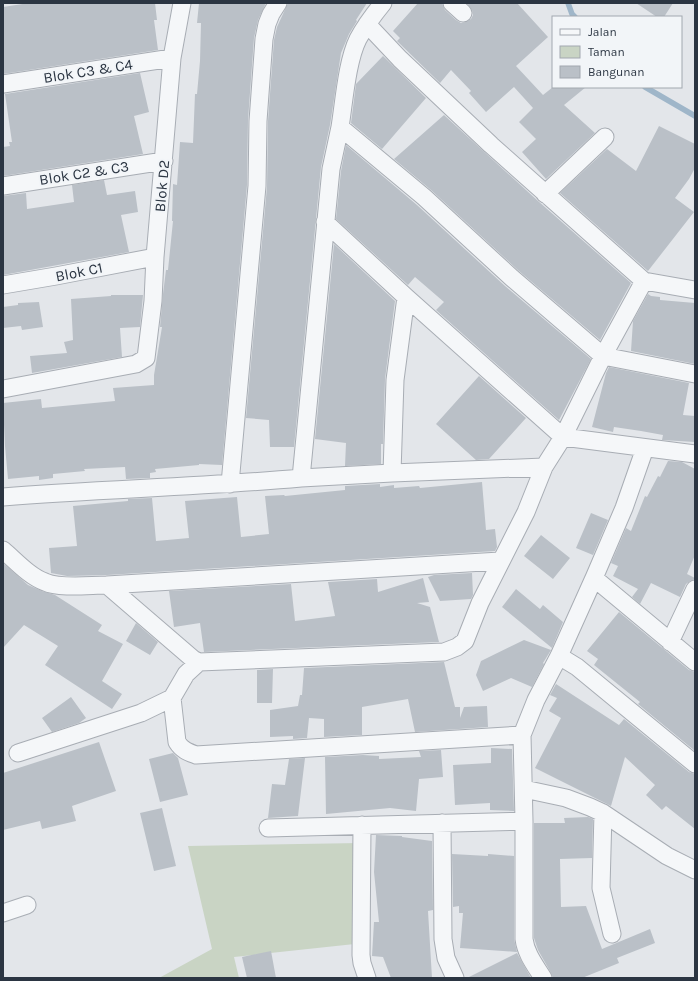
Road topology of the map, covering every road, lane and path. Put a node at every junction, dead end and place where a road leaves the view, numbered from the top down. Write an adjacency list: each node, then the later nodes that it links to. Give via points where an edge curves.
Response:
1 (182, 3): 5 (street, Blok D2)
2 (278, 3): 27 (street, via 267,24 264,39 258,121 257,186)
3 (383, 3): 4 (street)
4 (367, 24): 7 (street, via 356,42 350,63); 11 (street, via 405,65)
5 (172, 58): 6 (street, Blok C3 & C4); 9 (street, Blok D2)
6 (3, 84)
7 (340, 127): 12 (street, via 331,169); 18 (street, via 424,197)
8 (605, 137): 11 (street)
9 (164, 161): 10 (street, Blok C2 & C3); 13 (street, Blok D2)
10 (3, 186)
11 (546, 194): 14 (street)
12 (325, 222): 17 (street); 26 (street)
13 (155, 258): 15 (street, Blok C1); 20 (street, Blok D2, via 153,300 146,356 143,361)
14 (644, 281): 16 (street); 18 (street)
15 (3, 285)
16 (695, 290)
17 (406, 297): 21 (street); 25 (street, via 395,380)
18 (602, 356): 19 (street); 21 (street)
19 (695, 374)
20 (3, 389)
21 (563, 437): 22 (street); 24 (street)
22 (645, 448): 23 (street); 31 (street, via 624,508)
23 (695, 454)
24 (544, 467): 25 (street); 30 (street, via 526,512)
25 (392, 473): 26 (street)
26 (301, 478): 27 (street)
27 (230, 484): 28 (street, via 71,491)
28 (3, 497)
29 (3, 550): 32 (street, via 46,583 56,586)
30 (500, 562): 32 (street); 36 (street, via 465,641 450,651)
31 (594, 578): 34 (street); 35 (street)
32 (107, 585): 36 (street)
33 (695, 589): 34 (street)
34 (670, 642): 37 (street)
35 (559, 656): 39 (street, via 536,700); 41 (street, via 577,667)
36 (199, 662): 38 (street, via 186,674)
37 (695, 662)
38 (172, 698): 39 (street, via 177,742 185,751 196,755); 40 (street, via 141,713)
39 (522, 735): 42 (street)
40 (18, 753)
41 (695, 764)
42 (524, 789): 43 (street, via 566,798); 44 (street)
43 (603, 813): 48 (street, via 667,856); 51 (street, via 601,888)
44 (524, 821): 45 (street); 54 (street, via 525,947)
45 (442, 823): 46 (street); 53 (street, via 443,939 446,958)
46 (362, 825): 47 (street); 52 (street, via 361,955)
47 (268, 828)
48 (695, 870)
49 (27, 904): 50 (street)
50 (3, 913)
51 (612, 934)
52 (367, 978)
53 (455, 978)
54 (544, 978)

